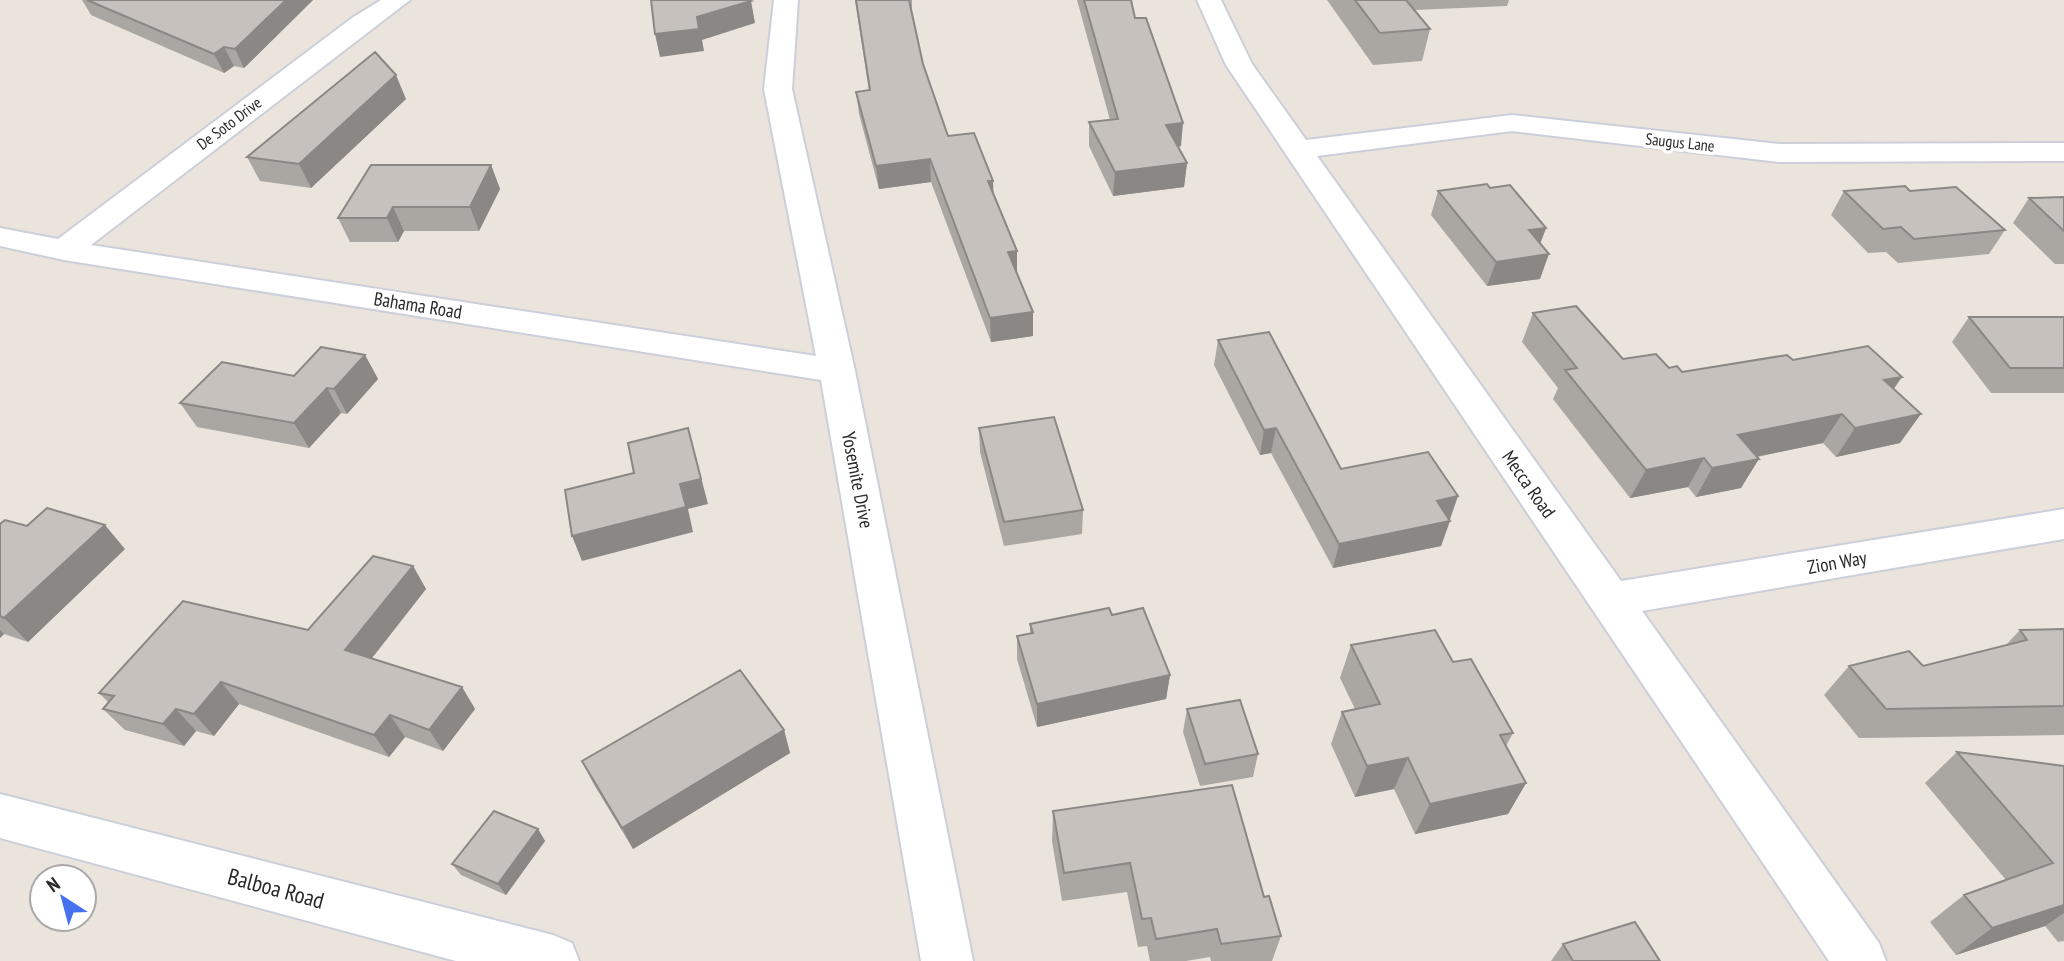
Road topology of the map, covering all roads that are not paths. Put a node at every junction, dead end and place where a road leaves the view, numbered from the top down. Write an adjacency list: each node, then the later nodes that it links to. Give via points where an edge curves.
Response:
1 (398, 0): 7 (street, De Soto Drive, via 361,23)
2 (786, 0): 8 (street, Yosemite Drive, via 778,89)
3 (1209, 0): 4 (street, Mecca Road, via 1239,65)
4 (1298, 150): 5 (street, Saugus Lane, via 1512,123 1779,153); 10 (street, Mecca Road)
5 (2064, 152)
6 (0, 237): 7 (street, Bahama Road)
7 (64, 250): 8 (street, Bahama Road)
8 (837, 371): 13 (street, Yosemite Drive)
9 (2064, 524): 10 (street, Zion Way)
10 (1610, 600): 14 (street, Mecca Road)
11 (0, 816): 12 (street, Balboa Road)
12 (553, 961)
13 (947, 961)
14 (1860, 961)

